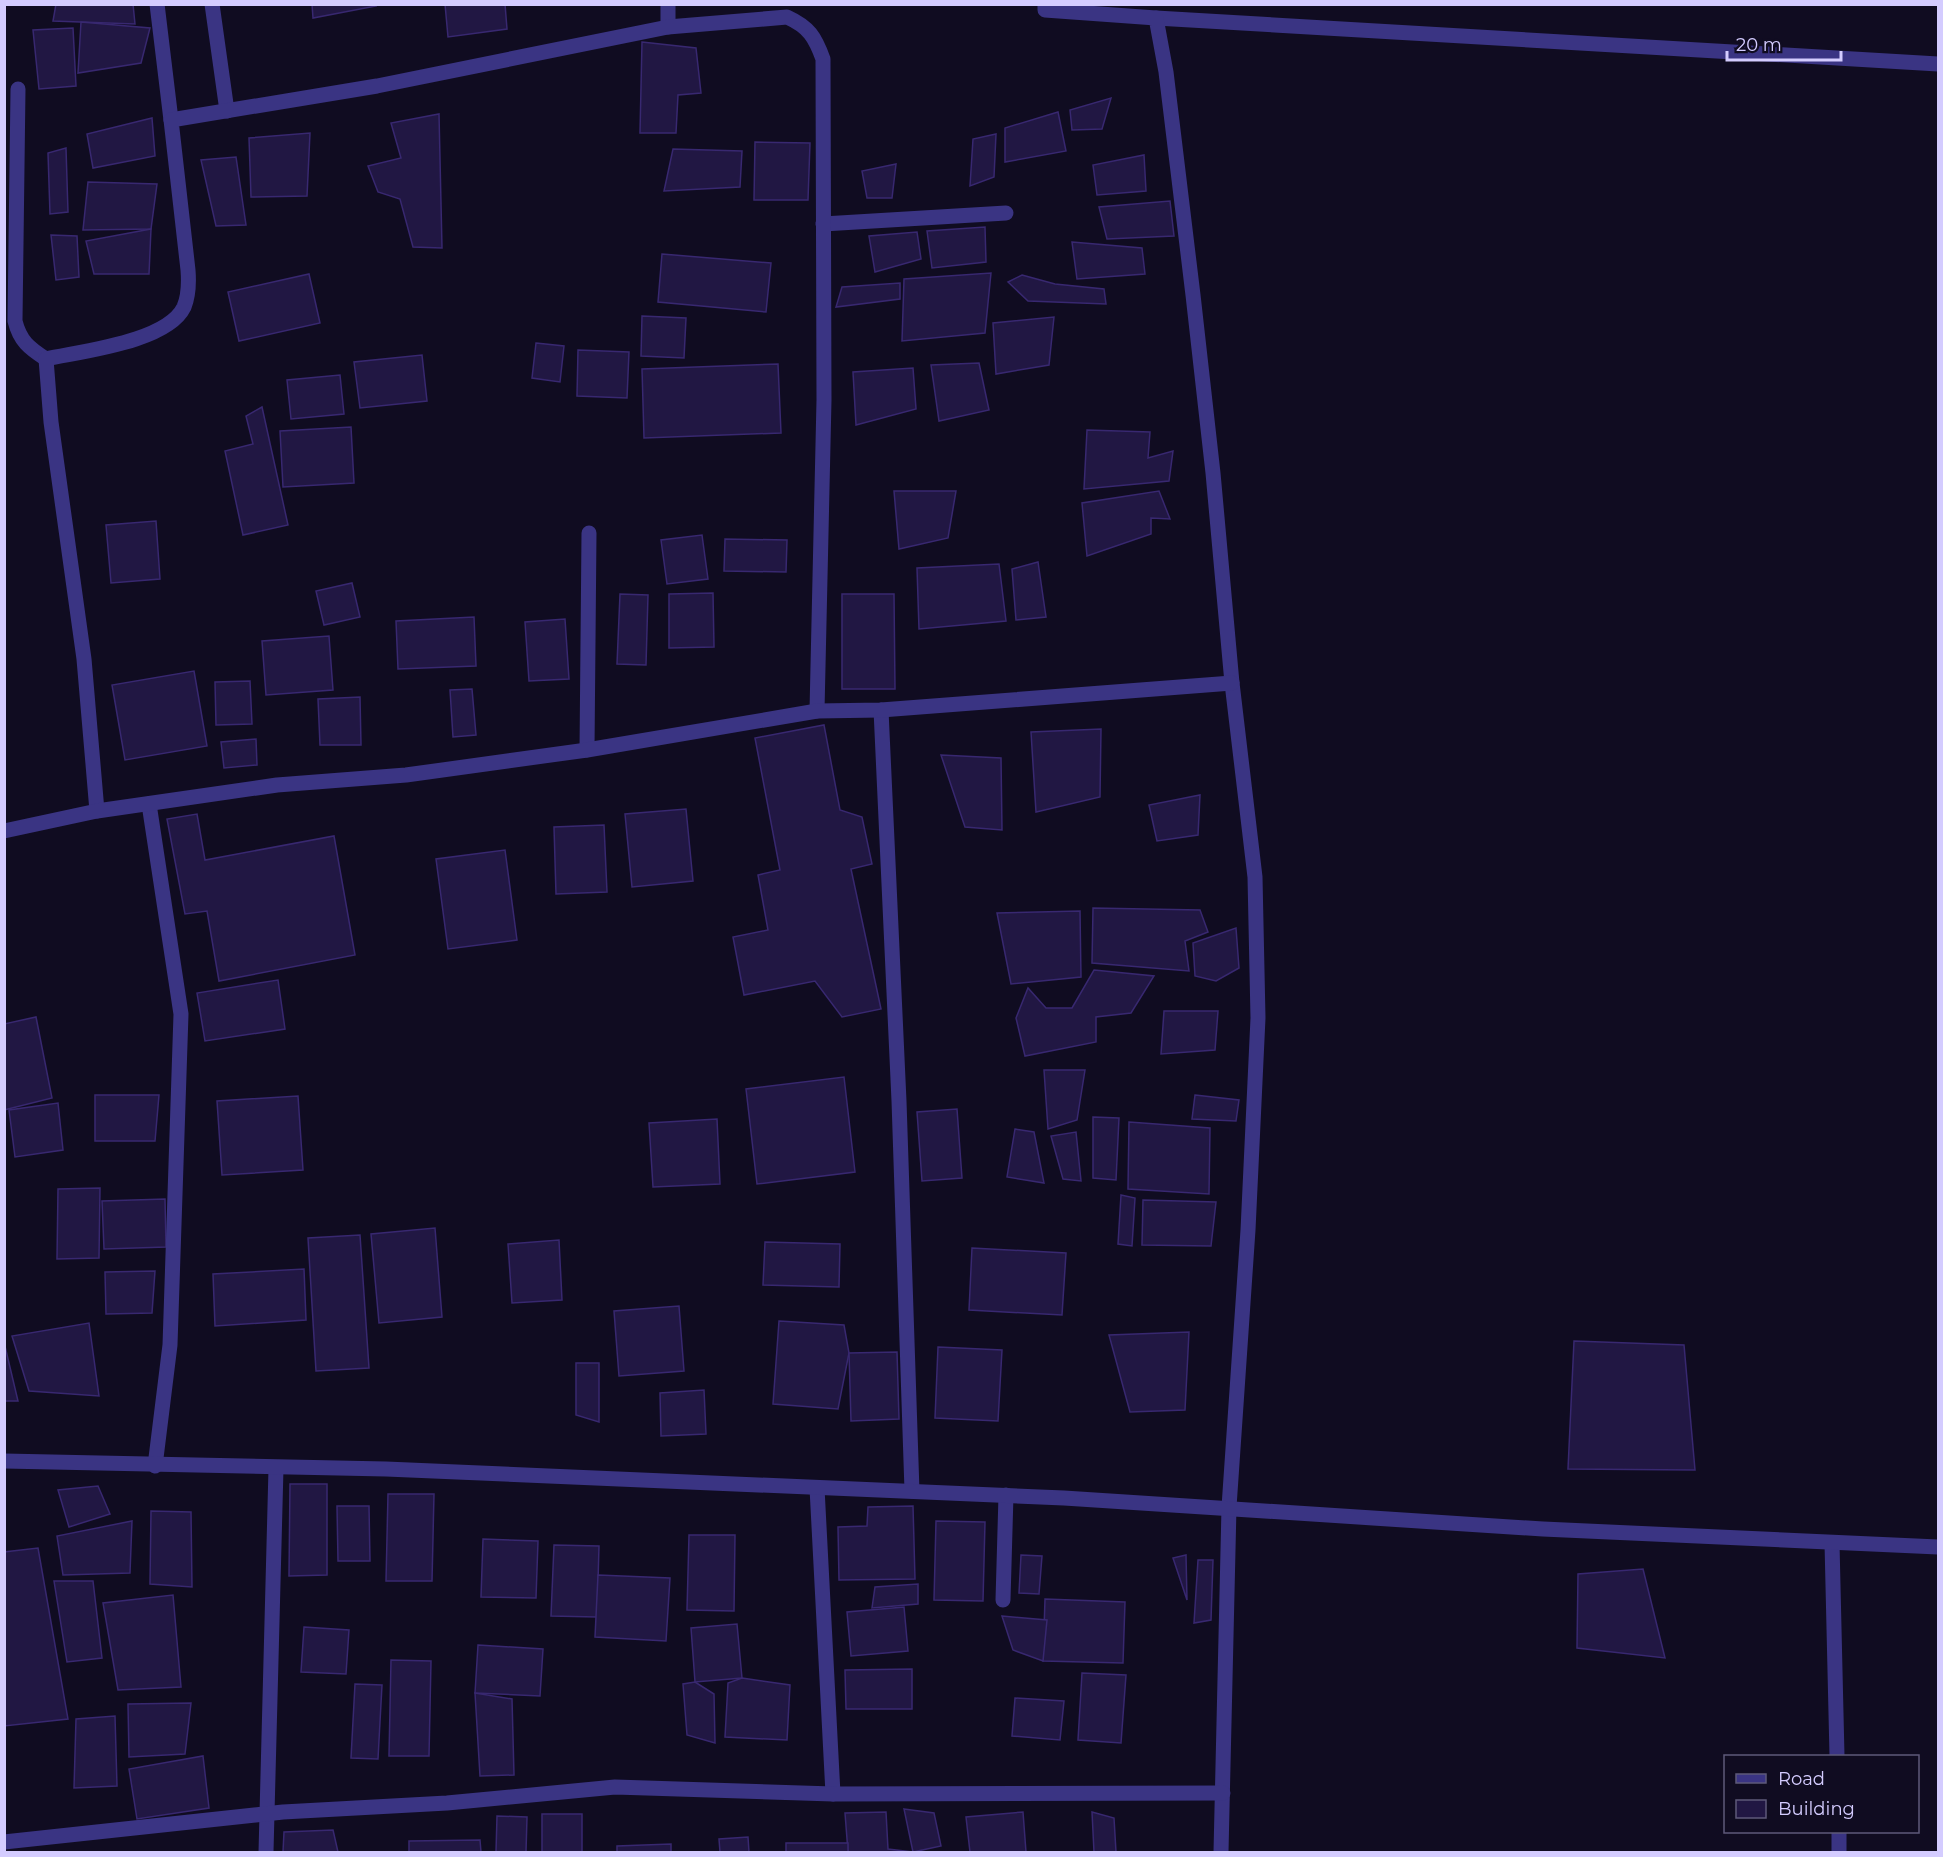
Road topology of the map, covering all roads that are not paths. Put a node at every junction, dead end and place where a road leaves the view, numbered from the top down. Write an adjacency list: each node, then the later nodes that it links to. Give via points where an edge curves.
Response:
1 (157, 4): 10 (street)
2 (212, 4): 9 (street)
3 (668, 4): 6 (street)
4 (1045, 4): 5 (street, via 1045,10)
5 (1156, 18): 7 (street); 15 (street, via 1193,295)
6 (668, 27): 9 (street, via 388,84); 12 (street, via 787,17 814,34 823,59)
7 (1938, 64)
8 (18, 89): 13 (street, via 15,321 18,337)
9 (227, 111): 10 (street)
10 (171, 120): 13 (street, via 188,270 189,290 183,308 169,325 151,334)
11 (1006, 213): 12 (street)
12 (823, 224): 17 (street, via 824,400)
13 (46, 358): 20 (street, via 51,422 84,659)
14 (589, 533): 18 (street)
15 (1232, 683): 16 (street); 28 (street, via 1255,877 1258,1018)
16 (880, 710): 17 (street); 26 (street)
17 (817, 711): 18 (street)
18 (587, 750): 19 (street, via 406,775 277,785)
19 (149, 804): 20 (street); 23 (street, via 181,1014 170,1345)
20 (98, 811): 21 (street)
21 (4, 831)
22 (4, 1461): 23 (street)
23 (155, 1466): 24 (street)
24 (276, 1468): 25 (street, via 386,1469); 35 (street)
25 (817, 1488): 26 (street); 34 (street)
26 (912, 1491): 27 (street)
27 (1006, 1495): 28 (street); 31 (street)
28 (1229, 1508): 29 (street); 33 (street)
29 (1832, 1543): 30 (street); 32 (street)
30 (1938, 1547)
31 (1002, 1600)
32 (1837, 1755)
33 (1222, 1793): 34 (street); 39 (street)
34 (833, 1794): 35 (street, via 615,1787)
35 (266, 1816): 37 (street); 38 (street)
36 (1839, 1833): 40 (street)
37 (4, 1842)
38 (266, 1852)
39 (1221, 1852)
40 (1839, 1852)

